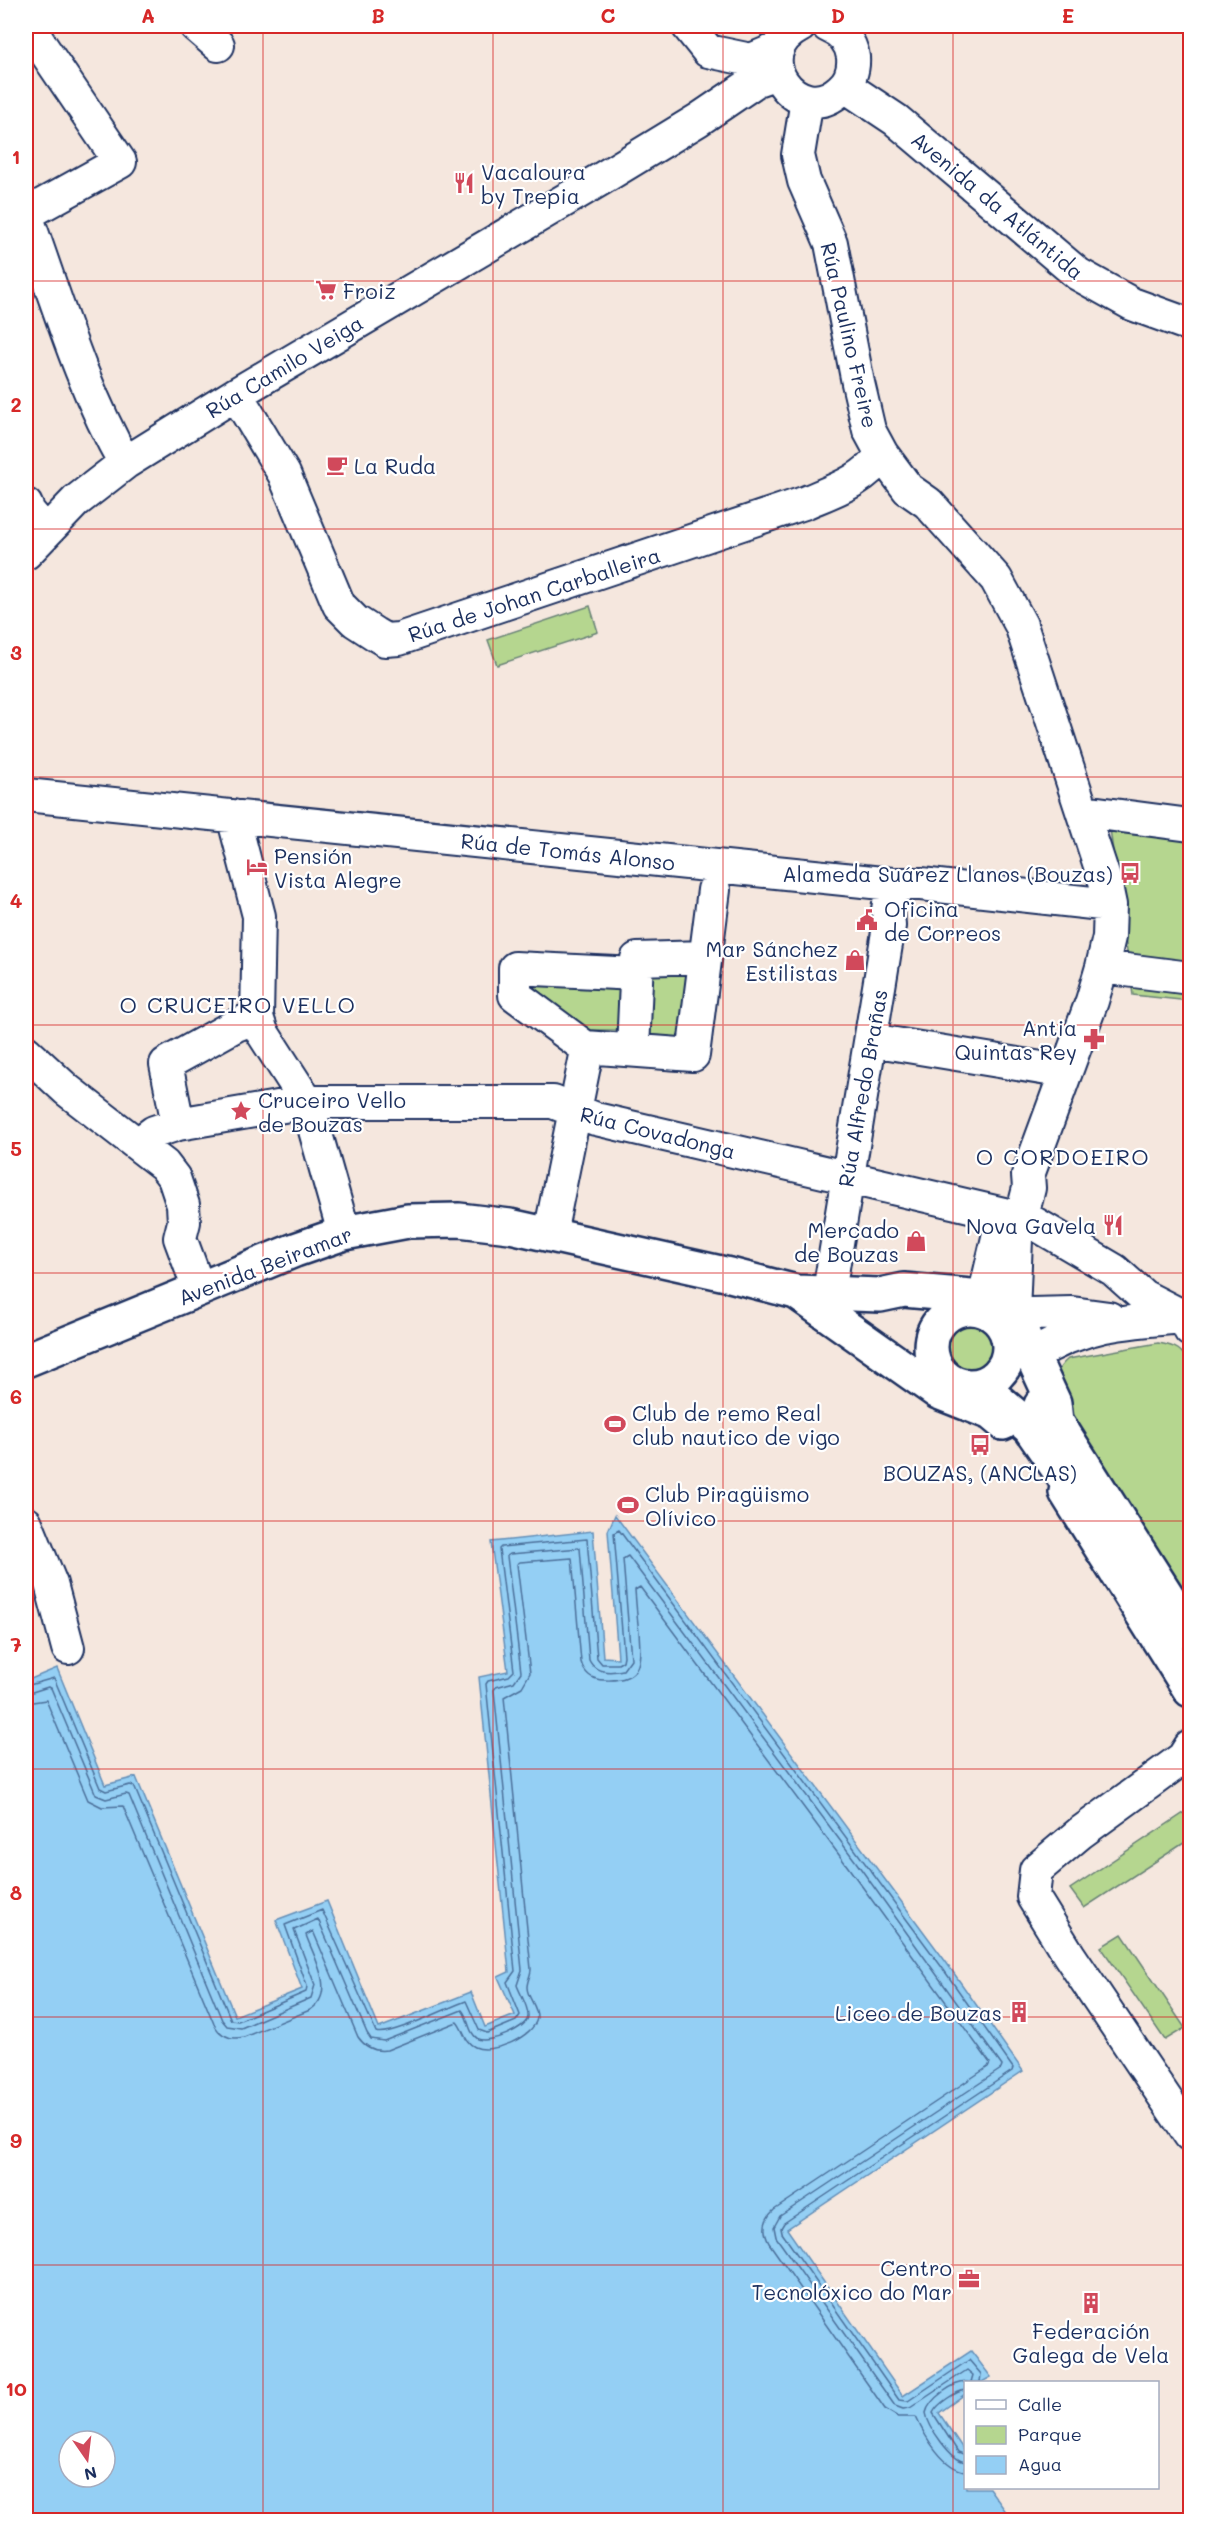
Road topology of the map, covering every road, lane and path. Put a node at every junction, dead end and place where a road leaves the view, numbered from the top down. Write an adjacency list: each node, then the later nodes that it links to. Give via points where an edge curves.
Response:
1 (31, 26): 8 (street, via 120,162)
2 (688, 26): 5 (street, via 708,51)
3 (800, 26): 5 (street, via 790,30)
4 (840, 28): 6 (street, via 853,54)
5 (777, 61): 7 (street, via 783,85); 10 (street, Rúa Camilo Veiga, via 757,80 698,120)
6 (845, 86): 7 (street, via 828,98); 9 (street, Avenida da Atlántida, via 904,127 1078,274 1132,304)
7 (807, 100): 11 (street, Rúa Paulino Freire, via 798,155 804,180 831,243 869,430)
8 (26, 214): 12 (street, via 83,374)
9 (1191, 326)
10 (236, 394): 11 (street, Rúa de Johan Carballeira, via 284,474 339,604 385,640 411,635 804,503 859,477); 12 (street, Rúa Camilo Veiga)
11 (882, 454): 16 (street, Rúa Paulino Freire, via 908,489 928,503 996,579 1020,625)
12 (125, 463): 14 (street, Rúa Camilo Veiga, via 76,501)
13 (26, 505): 14 (street)
14 (35, 542)
15 (26, 795): 17 (street, Rúa de Tomás Alonso)
16 (1083, 811): 18 (street); 21 (street, Rúa Paulino Freire)
17 (233, 816): 19 (street, Rúa de Tomás Alonso); 26 (street, via 259,916)
18 (1191, 825)
19 (892, 884): 21 (street, Rúa de Tomás Alonso); 27 (street, Rúa Alfredo Brañas)
20 (714, 890): 22 (street)
21 (1110, 905): 23 (street, Rúa Paulino Freire, via 1109,937)
22 (705, 957): 24 (street, via 637,959); 29 (street, via 693,1055)
23 (1102, 967): 25 (street); 31 (street, Rúa Paulino Freire)
24 (636, 974): 28 (street, via 516,968 515,996); 29 (street)
25 (1191, 978)
26 (257, 1017): 32 (street, via 262,1032); 34 (street, via 166,1064)
27 (871, 1040): 31 (street); 36 (street, Rúa Alfredo Brañas)
28 (585, 1047): 29 (street); 33 (street)
29 (633, 1050)
30 (26, 1052): 35 (street, via 67,1090)
31 (1066, 1072): 37 (street, Rúa Paulino Freire, via 1028,1175 1017,1184)
32 (307, 1102): 33 (street, Rúa Covadonga, via 552,1102); 34 (street, Rúa Covadonga); 38 (street)
33 (575, 1111): 36 (street, Rúa Covadonga); 39 (street)
34 (178, 1124): 35 (street, Rúa Covadonga, via 154,1132)
35 (138, 1144): 40 (street, via 174,1178 183,1206 180,1238)
36 (846, 1178): 37 (street, Rúa Covadonga); 42 (street, Rúa Alfredo Brañas)
37 (1013, 1215): 45 (street, Rúa Covadonga, via 1114,1270 1143,1296); 46 (street, Rúa Paulino Freire)
38 (344, 1233): 39 (main road, Avenida Beiramar, via 408,1221 459,1220); 40 (main road, Avenida Beiramar)
39 (550, 1234): 41 (main road, Avenida Beiramar)
40 (199, 1289): 47 (main road, Avenida Beiramar)
41 (796, 1292): 42 (main road, Avenida Beiramar); 44 (main road, Avenida Beiramar)
42 (829, 1292): 46 (main road, Avenida Beiramar, via 880,1295)
43 (1128, 1321): 45 (street); 46 (street, via 1076,1332 1055,1341); 46 (street, via 1072,1313)
44 (842, 1322): 48 (main road, Avenida Beiramar, via 856,1321); 49 (main road, via 938,1392 991,1413 1028,1448 1056,1490)
45 (1188, 1322)
46 (995, 1337): 48 (main road, Avenida Beiramar, via 968,1386 956,1384); 48 (main road, via 938,1326 931,1344); 49 (main road, via 1030,1428 1068,1483); 51 (main road, via 1054,1403 1056,1421)
47 (26, 1360)
48 (938, 1369)
49 (1065, 1492): 53 (main road)
50 (26, 1522): 52 (street, via 51,1584)
51 (1191, 1632)
52 (68, 1648)
53 (1191, 1690)
54 (1191, 1747): 55 (street, via 1183,1758 1036,1870 1033,1896)
55 (1191, 2135)

